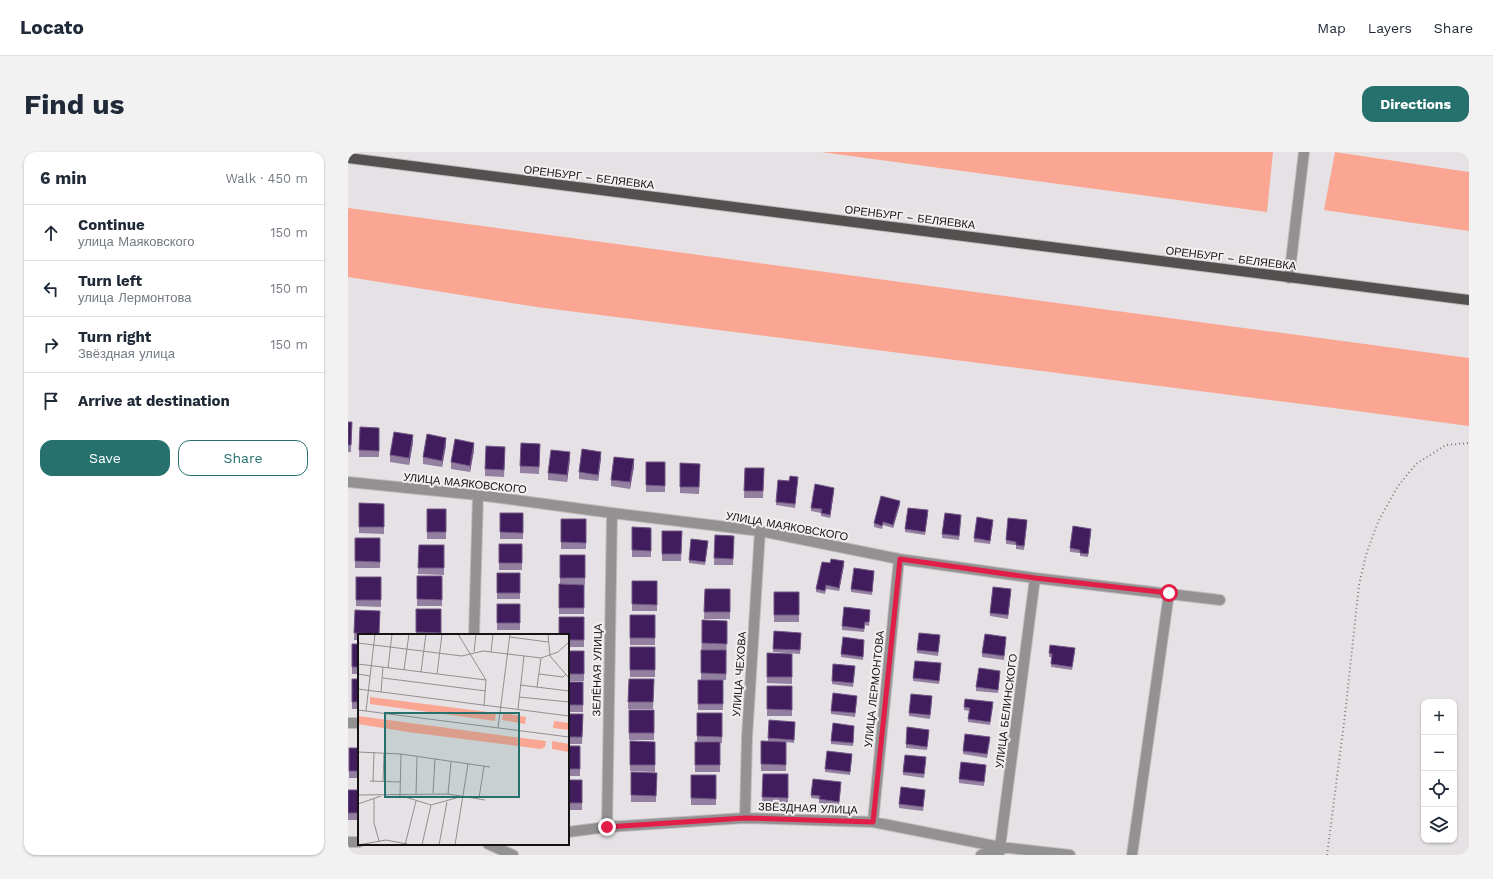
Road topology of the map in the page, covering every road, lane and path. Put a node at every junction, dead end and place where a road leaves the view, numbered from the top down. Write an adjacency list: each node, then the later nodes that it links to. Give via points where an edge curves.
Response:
1 (1304, 152): 3 (street)
2 (348, 158): 3 (main road, ОРЕНБУРГ – БЕЛЯЕВКА)
3 (1289, 278): 4 (main road, ОРЕНБУРГ – БЕЛЯЕВКА)
4 (1469, 300)
5 (1469, 443): 25 (path, via 1446,445 1416,464 1398,486 1378,522 1366,555 1359,585 1346,715)
6 (348, 482): 7 (street, УЛИЦА МАЯКОВСКОГО)
7 (478, 495): 8 (street, УЛИЦА МАЯКОВСКОГО); 14 (street)
8 (612, 513): 9 (street, УЛИЦА МАЯКОВСКОГО); 17 (street, ЗЕЛЁНАЯ УЛИЦА)
9 (760, 531): 10 (street, УЛИЦА МАЯКОВСКОГО); 15 (street, УЛИЦА ЧЕХОВА, via 747,737)
10 (900, 559): 11 (street, УЛИЦА МАЯКОВСКОГО); 16 (street, УЛИЦА ЛЕРМОНТОВА)
11 (1035, 578): 12 (street, УЛИЦА МАЯКОВСКОГО); 20 (street, УЛИЦА БЕЛИНСКОГО)
12 (1169, 593): 13 (street, УЛИЦА МАЯКОВСКОГО); 24 (street)
13 (1220, 600)
14 (474, 634)
15 (745, 818): 16 (street, ЗВЁЗДНАЯ УЛИЦА); 17 (street, ЗВЁЗДНАЯ УЛИЦА)
16 (873, 822): 20 (street, ЗВЁЗДНАЯ УЛИЦА)
17 (607, 827): 18 (street, ЗВЁЗДНАЯ УЛИЦА)
18 (569, 832)
19 (490, 845): 21 (street)
20 (1000, 851): 22 (street); 23 (street, ЗВЁЗДНАЯ УЛИЦА)
21 (513, 855)
22 (981, 855)
23 (1070, 855)
24 (1132, 855)
25 (1327, 855)

